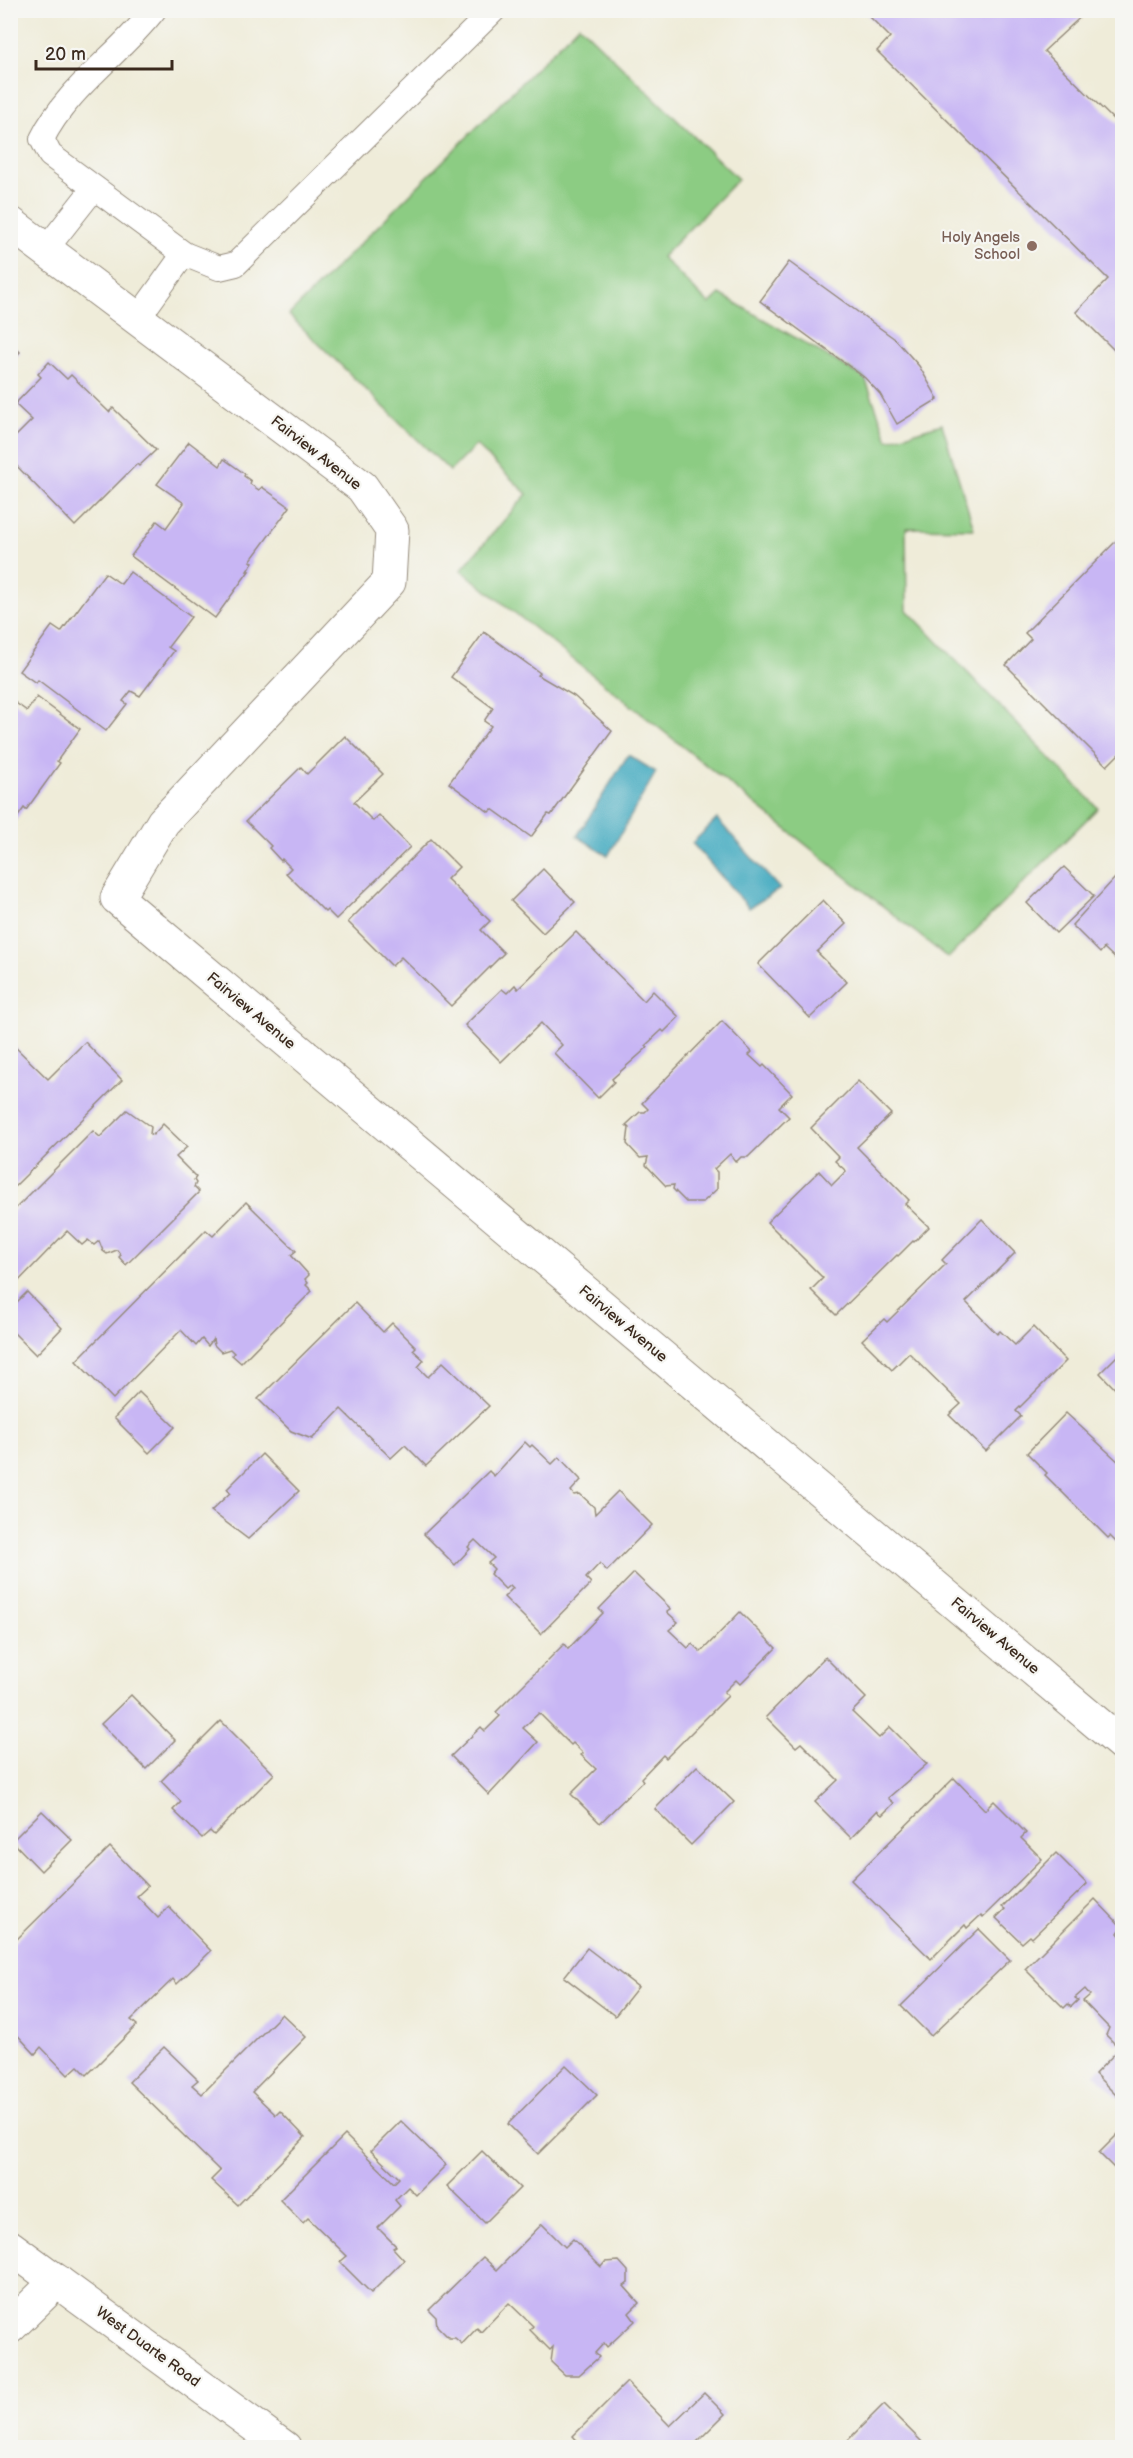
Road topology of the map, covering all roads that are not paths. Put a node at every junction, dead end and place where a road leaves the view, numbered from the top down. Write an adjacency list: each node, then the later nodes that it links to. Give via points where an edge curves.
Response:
1 (154, 10): 3 (lane, via 75,93 42,139 50,156)
2 (494, 10): 6 (lane, via 236,264 219,268)
3 (94, 188): 5 (lane); 6 (lane)
4 (10, 223): 5 (street, Fairview Avenue)
5 (46, 249): 7 (street, Fairview Avenue)
6 (184, 254): 7 (lane)
7 (138, 318): 8 (street, Fairview Avenue, via 363,487 392,530 389,582 163,822 117,898)
8 (1122, 1744)
9 (10, 2247): 10 (street, West Duarte Road)
10 (57, 2280): 11 (street); 12 (street, West Duarte Road)
11 (10, 2327)
12 (285, 2448)

